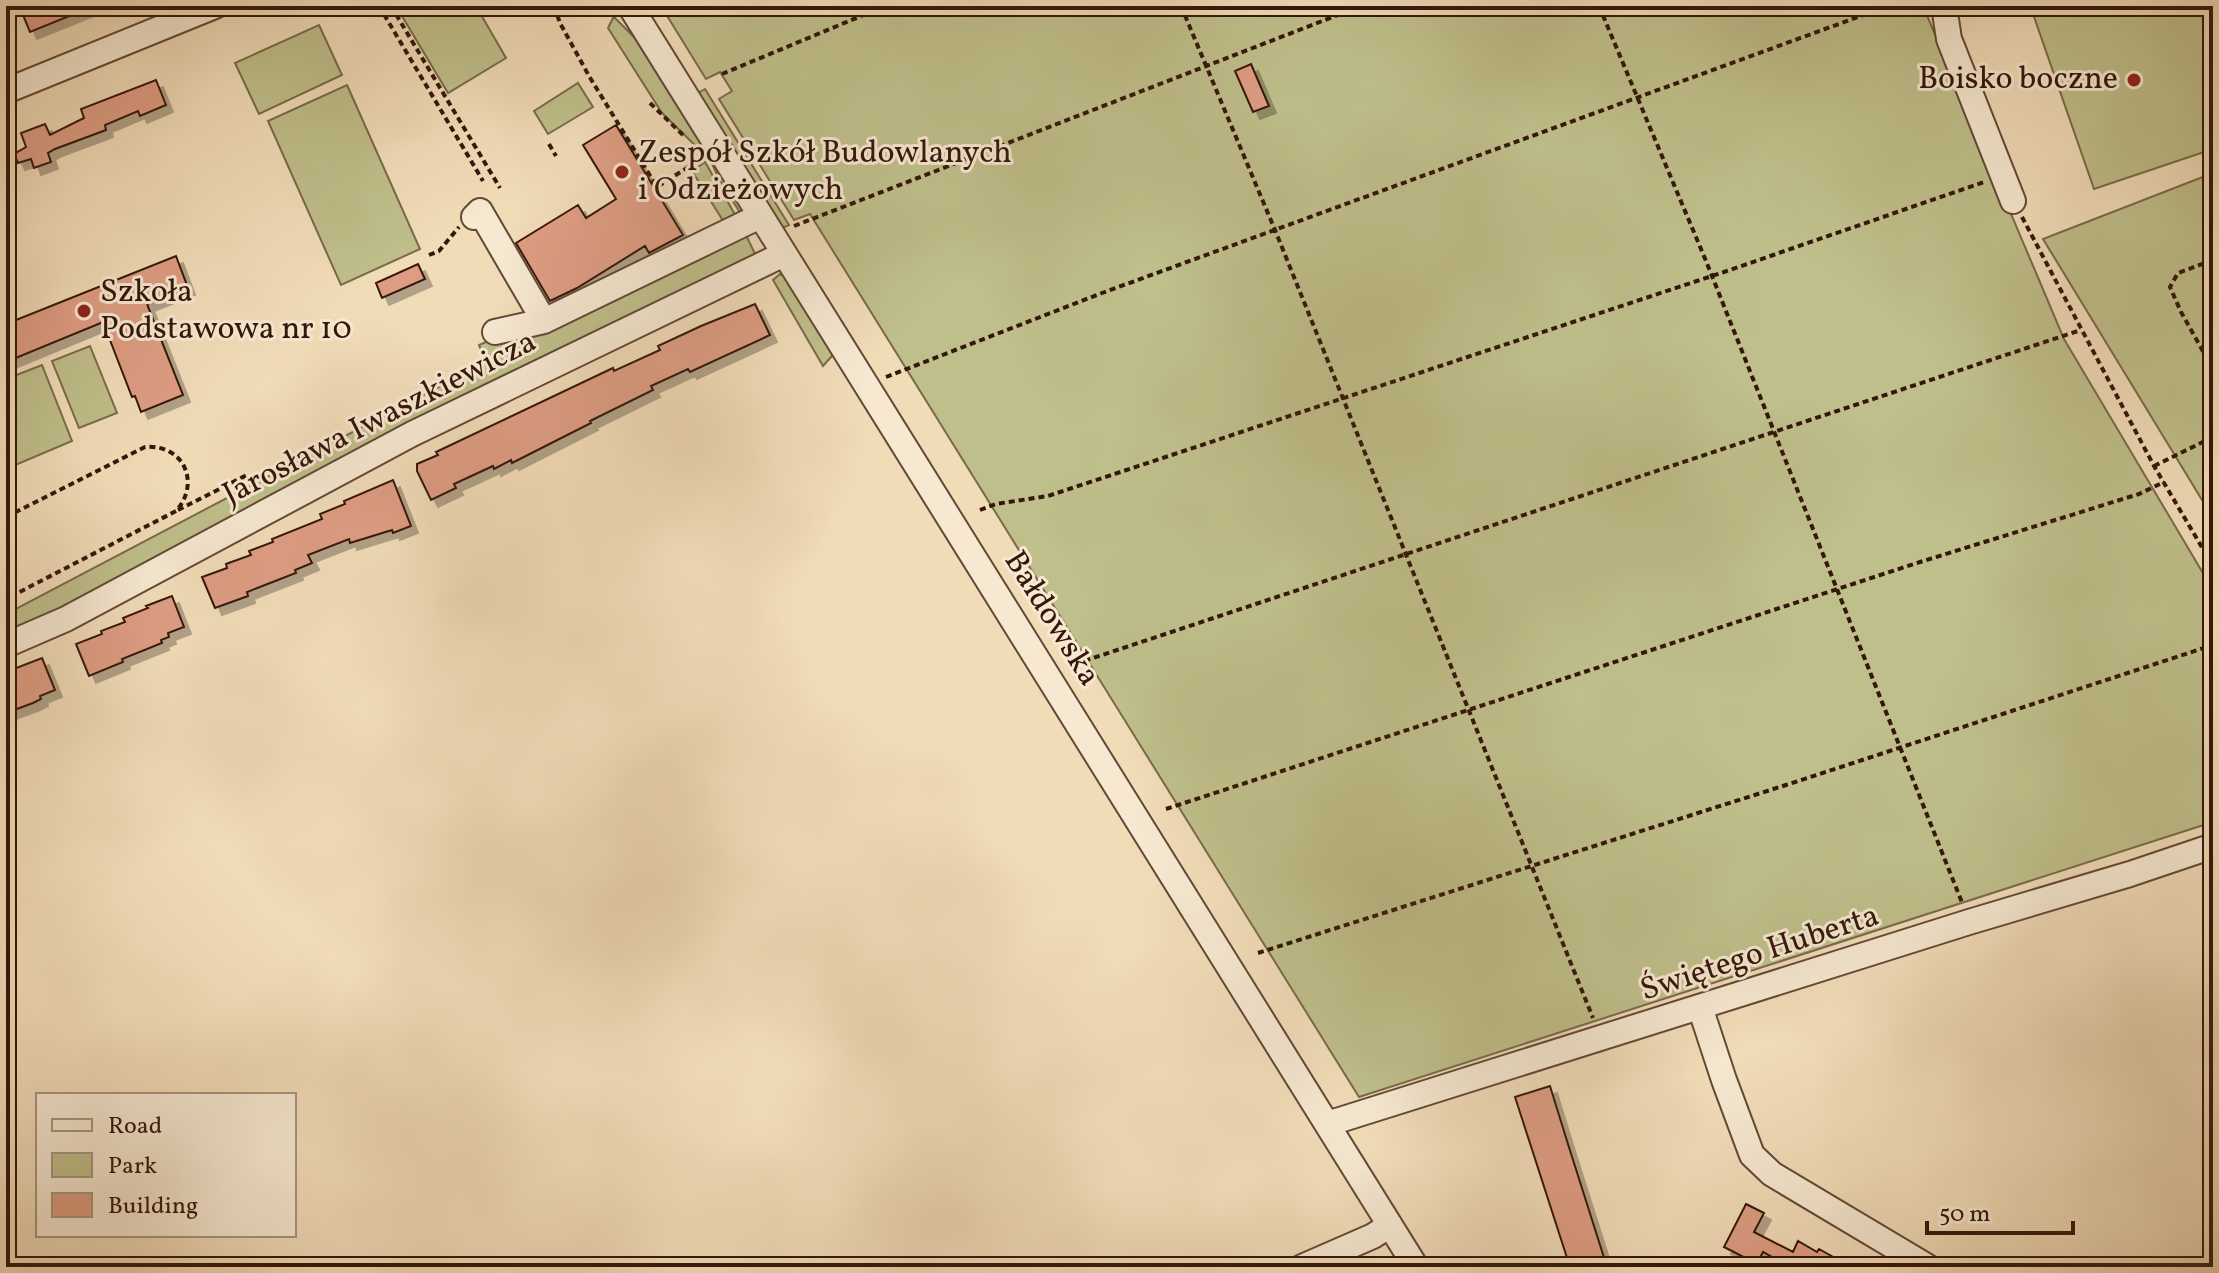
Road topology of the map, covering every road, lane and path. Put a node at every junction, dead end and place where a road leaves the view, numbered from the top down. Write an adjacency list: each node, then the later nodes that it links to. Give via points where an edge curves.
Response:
1 (215, 6): 14 (street)
2 (379, 6): 26 (path)
3 (391, 6): 27 (path)
4 (554, 6): 17 (path)
5 (630, 6): 29 (street, Bałdowska)
6 (885, 6): 13 (path)
7 (1181, 6): 12 (path)
8 (1361, 6): 12 (path)
9 (1599, 6): 15 (path)
10 (1888, 6): 15 (path)
11 (1944, 6): 25 (street, via 1949,39)
12 (1206, 67): 31 (path); 32 (path)
13 (722, 74)
14 (6, 91)
15 (1637, 99): 32 (path); 36 (path)
16 (650, 103): 19 (path)
17 (608, 108): 18 (path); 24 (path, via 657,187)
18 (602, 111)
19 (683, 136)
20 (549, 144): 23 (path)
21 (766, 145): 22 (path)
22 (749, 154)
23 (556, 156)
24 (690, 166)
25 (2002, 175): 28 (street); 36 (path)
26 (483, 181)
27 (500, 188)
28 (2013, 201): 38 (path)
29 (760, 216): 33 (street, Bałdowska); 37 (street)
30 (465, 223): 34 (path); 37 (street, via 480,211)
31 (794, 226)
32 (1275, 230): 41 (path); 42 (path)
33 (784, 254): 55 (street, Jarosława Iwaszkiewicza, via 412,434 66,619); 67 (street, Bałdowska)
34 (429, 255)
35 (2213, 260): 40 (path, via 2178,273 2170,287)
36 (1710, 276): 42 (path); 43 (path)
37 (544, 321): 39 (street)
38 (2081, 330): 43 (path); 45 (path)
39 (495, 332)
40 (2213, 369)
41 (886, 377)
42 (1343, 399): 48 (path, via 1048,496); 51 (path)
43 (1773, 433): 51 (path); 53 (path)
44 (2213, 437): 45 (path)
45 (2154, 466): 47 (path)
46 (249, 474): 49 (path)
47 (2164, 482): 52 (path); 53 (path)
48 (980, 510)
49 (176, 511): 50 (path, via 186,496 187,473 169,450 154,446 135,450); 54 (path)
50 (6, 517)
51 (1405, 554): 57 (path); 58 (path)
52 (2213, 566)
53 (1837, 589): 58 (path); 59 (path)
54 (6, 599)
55 (6, 645)
56 (2213, 645): 59 (path)
57 (1075, 664)
58 (1469, 710): 60 (path); 62 (path)
59 (1899, 748): 62 (path); 63 (path)
60 (1166, 809)
61 (2213, 846): 63 (street, Świętego Huberta)
62 (1532, 867): 64 (path); 66 (path)
63 (1969, 922): 65 (street, Świętego Huberta)
64 (1258, 953)
65 (1700, 1007): 67 (street, Świętego Huberta); 71 (street, via 1752,1155 1772,1174)
66 (1593, 1018)
67 (1327, 1124): 68 (street, Bałdowska)
68 (1390, 1225): 69 (street); 70 (street, Bałdowska)
69 (1302, 1267)
70 (1416, 1267)
71 (1928, 1267)

